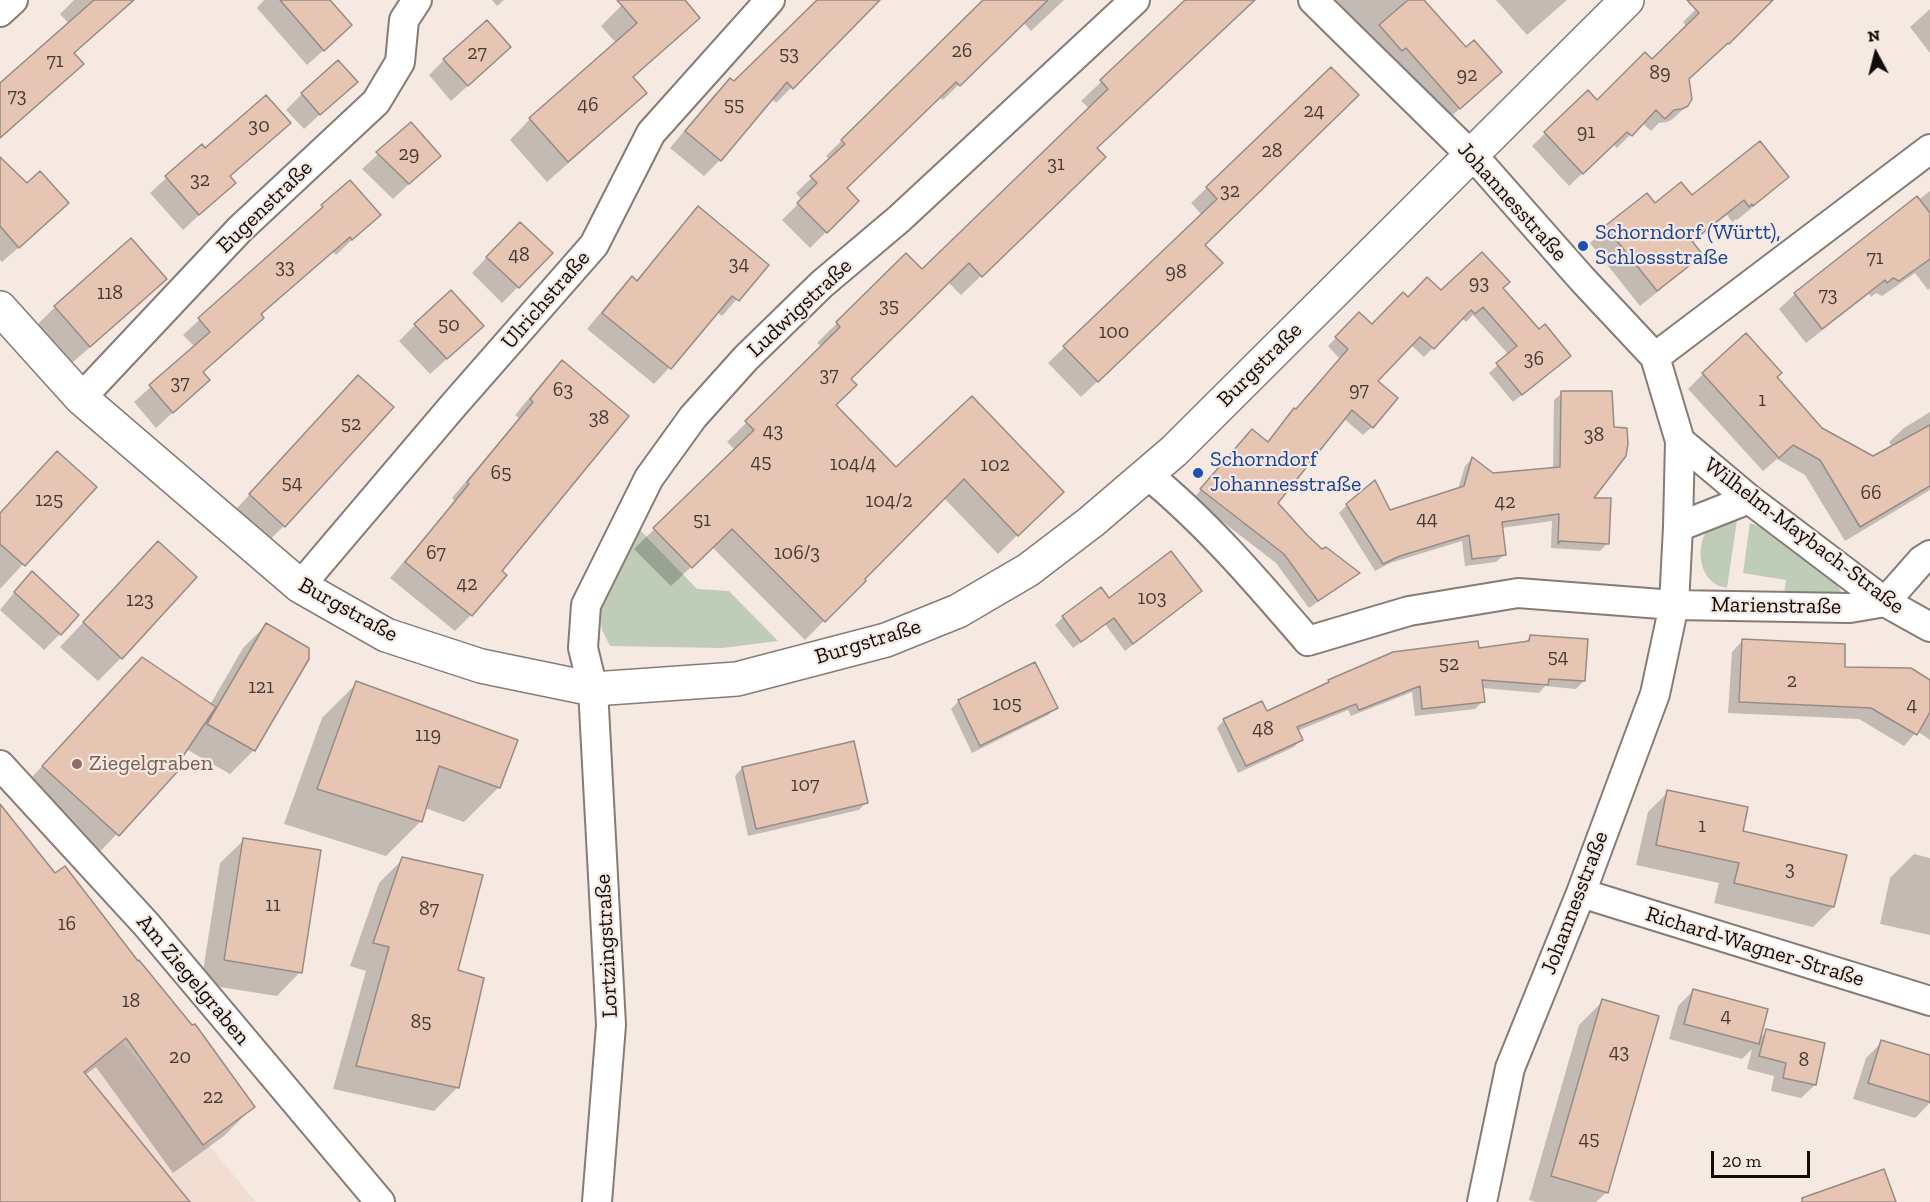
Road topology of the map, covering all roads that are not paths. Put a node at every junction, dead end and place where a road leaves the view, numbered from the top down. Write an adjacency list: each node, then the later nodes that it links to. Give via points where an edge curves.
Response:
1 (13, 0): 7 (street)
2 (417, 0): 12 (street, Eugenstraße, via 404,20 400,62 376,102 240,229)
3 (770, 0): 18 (street, Ulrichstraße, via 651,133 594,245)
4 (1134, 0): 22 (street, Ludwigstraße, via 899,219 822,284 746,358 693,417 649,478 586,605 583,648)
5 (1313, 0): 9 (street, Johannesstraße)
6 (1627, 0): 9 (street, Burgstraße)
7 (0, 12)
8 (1930, 149): 11 (street)
9 (1470, 155): 11 (street, Johannesstraße); 14 (street, Burgstraße)
10 (0, 308): 12 (street, Burgstraße)
11 (1656, 357): 13 (street, Johannesstraße)
12 (81, 398): 18 (street, Burgstraße)
13 (1680, 441): 15 (street, Wilhelm-Maybach-Straße); 16 (street, Johannesstraße)
14 (1147, 474): 20 (street, via 1242,564 1308,641 1409,611 1518,593); 22 (street, Burgstraße, via 1028,570 958,611 886,640 737,679)
15 (1749, 499): 16 (street); 19 (street, Wilhelm-Maybach-Straße)
16 (1678, 527): 20 (street, Johannesstraße)
17 (1930, 555): 19 (street)
18 (300, 586): 22 (street, Burgstraße, via 386,635 481,666)
19 (1885, 602): 20 (street, Marienstraße, via 1850,608); 21 (street, Wilhelm-Maybach-Straße)
20 (1674, 605): 24 (street, Johannesstraße, via 1654,694)
21 (1930, 627)
22 (593, 689): 27 (street, Lortzingstraße, via 611,1025)
23 (0, 765): 26 (street, Am Ziegelgraben, via 146,924)
24 (1581, 892): 25 (street, Richard-Wagner-Straße); 28 (street, Johannesstraße, via 1510,1068)
25 (1930, 1001)
26 (380, 1202)
27 (597, 1202)
28 (1482, 1202)

